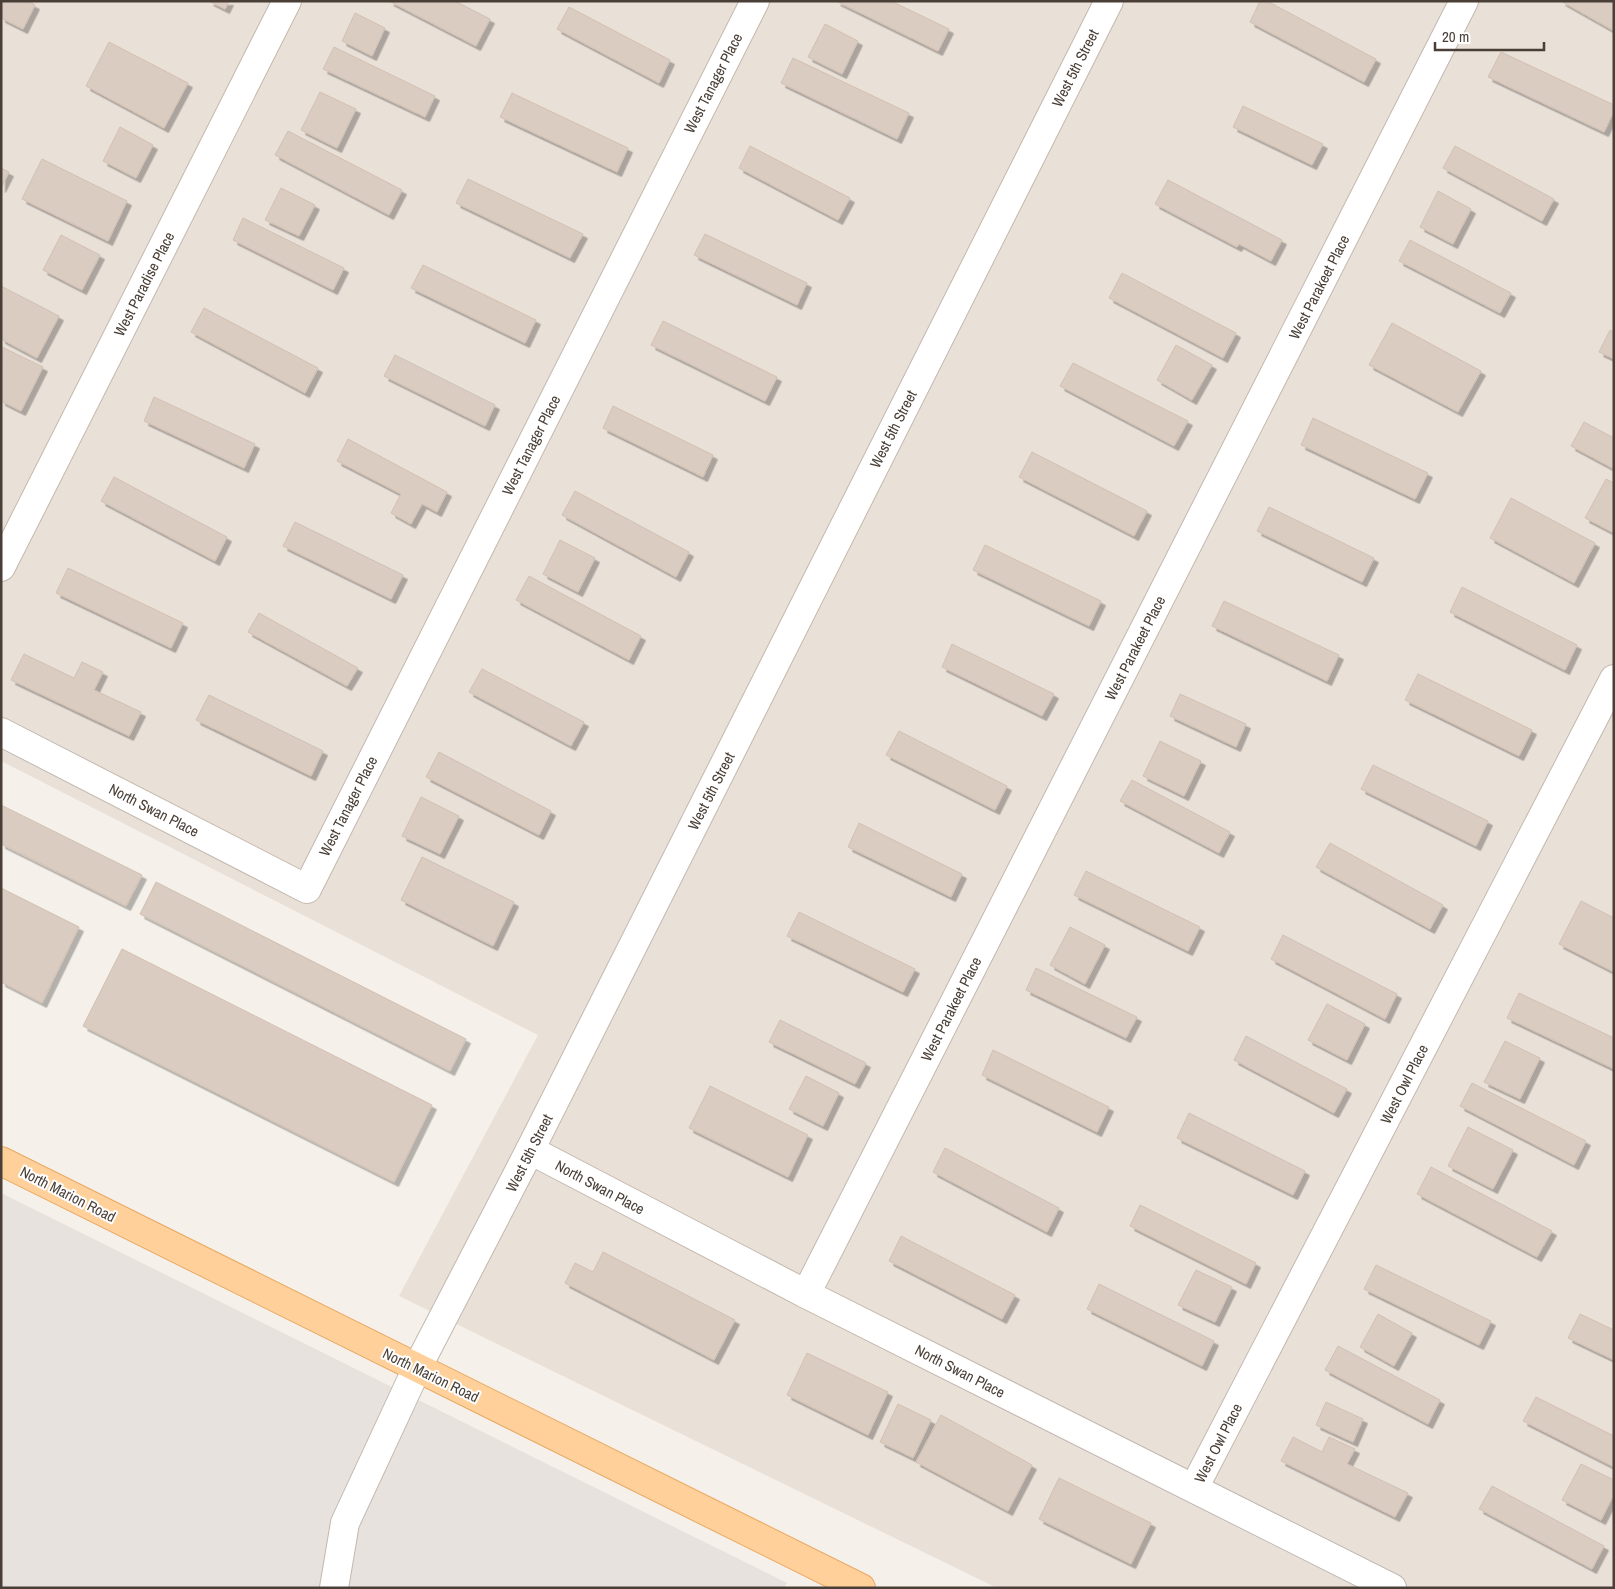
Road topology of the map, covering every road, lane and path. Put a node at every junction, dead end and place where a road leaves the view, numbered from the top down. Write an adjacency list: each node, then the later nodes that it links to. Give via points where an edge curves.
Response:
1 (287, 1): 5 (street, West Paradise Place)
2 (755, 1): 8 (street, West Tanager Place)
3 (1109, 1): 9 (street, West 5th Street)
4 (1464, 1): 11 (street, West Parakeet Place)
5 (1, 567)
6 (1614, 679): 13 (street, West Owl Place)
7 (1, 732): 8 (street, North Swan Place)
8 (307, 888)
9 (530, 1150): 11 (street, North Swan Place); 12 (street, West 5th Street)
10 (1, 1161): 12 (main road, North Marion Road)
11 (806, 1294): 13 (street, North Swan Place)
12 (417, 1368): 14 (street, West 5th Street, via 345,1523); 15 (main road, North Marion Road)
13 (1194, 1488): 16 (street, North Swan Place)
14 (334, 1588)
15 (861, 1588)
16 (1392, 1588)

